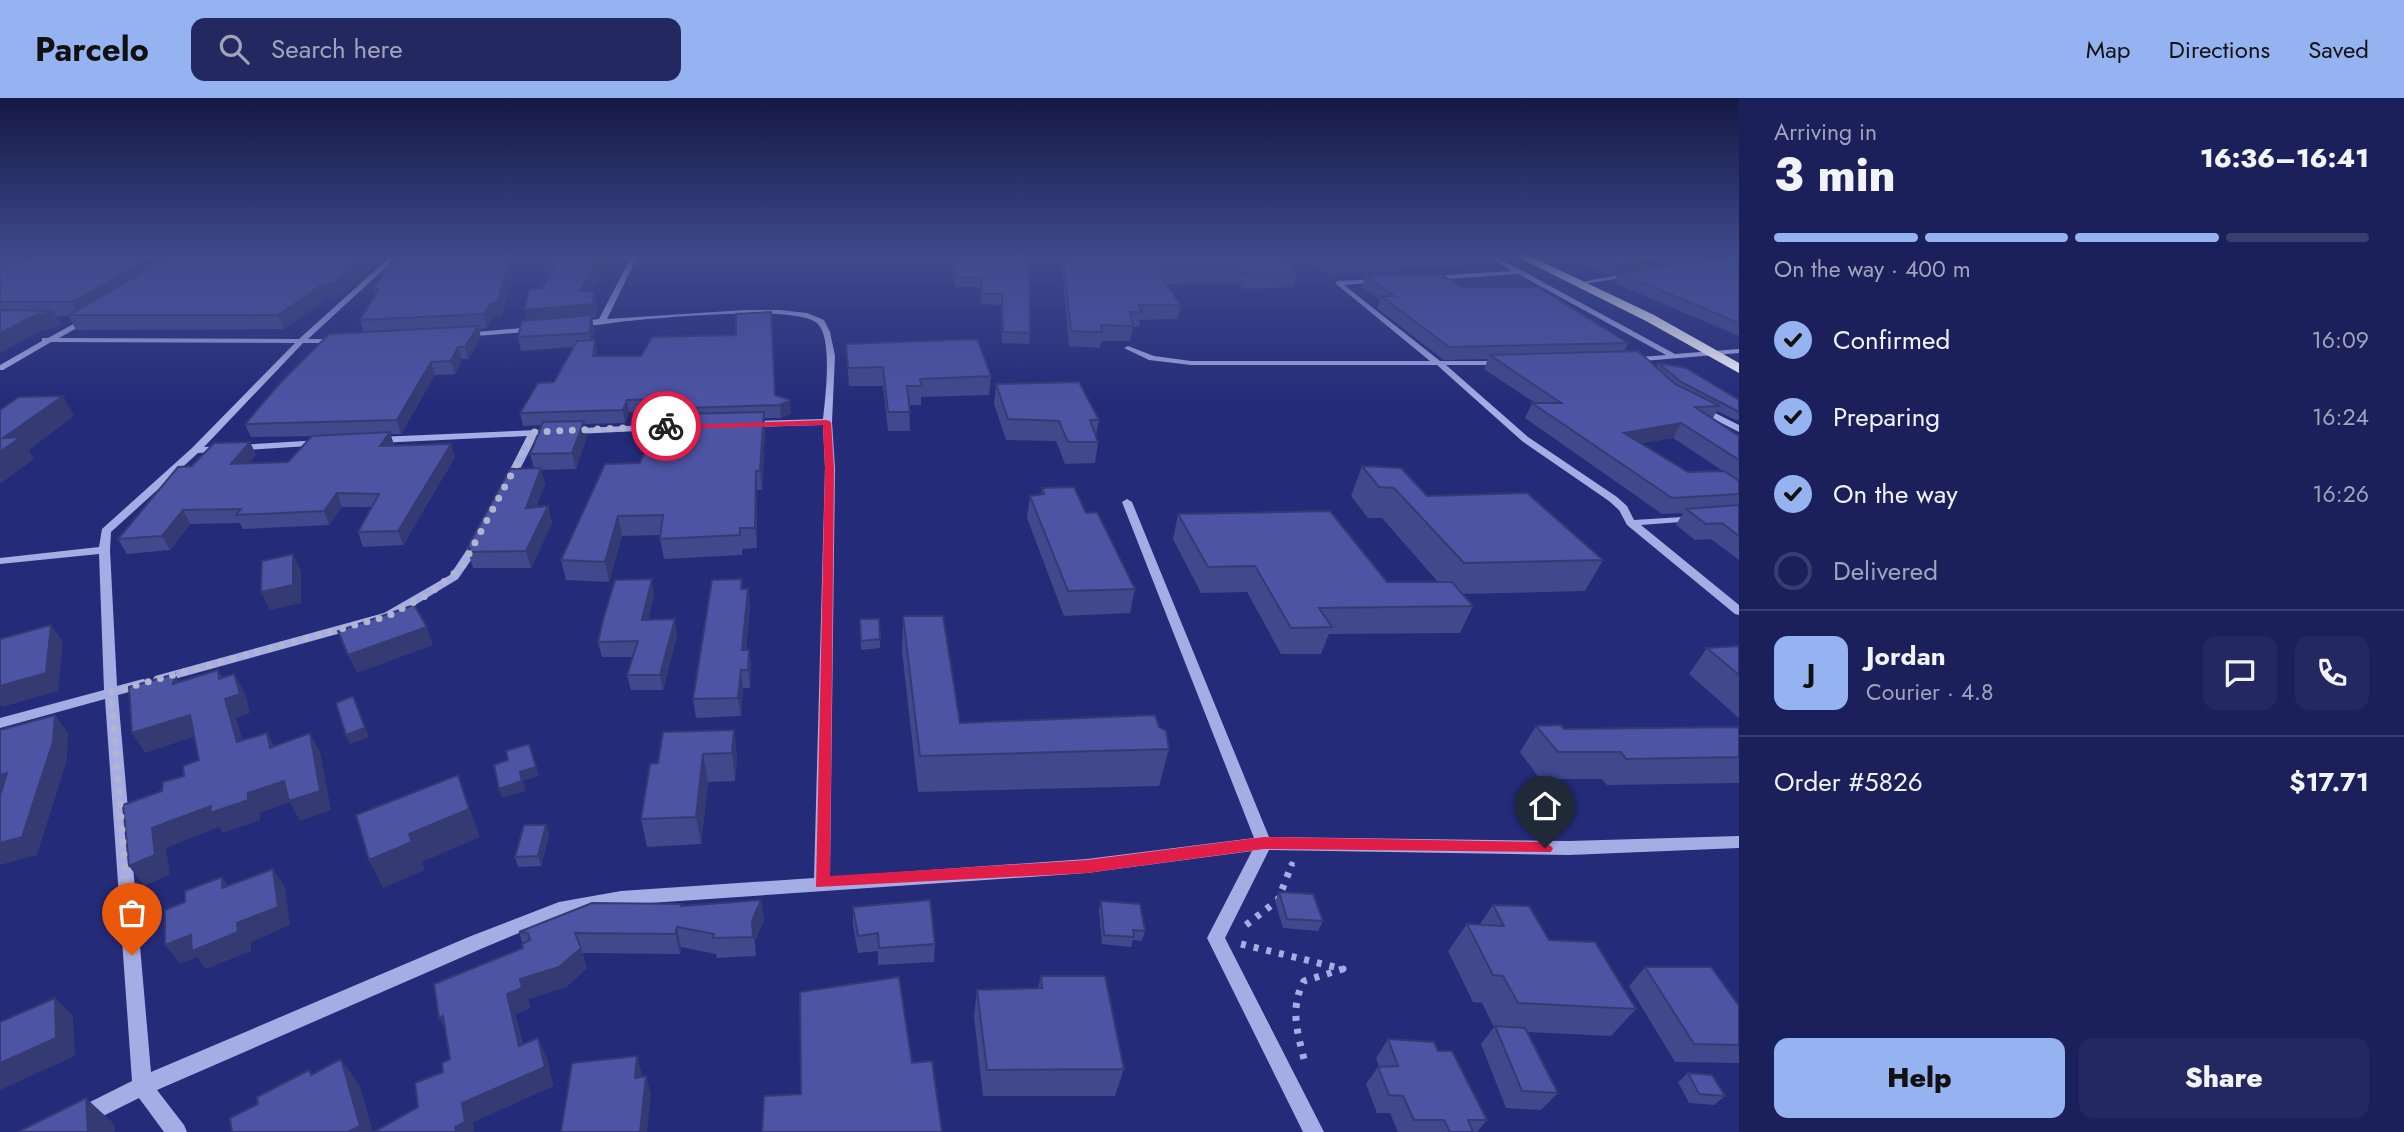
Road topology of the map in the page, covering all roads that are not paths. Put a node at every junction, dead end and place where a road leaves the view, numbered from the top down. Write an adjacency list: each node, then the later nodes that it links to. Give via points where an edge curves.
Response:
1 (341, 305): 14 (street)
2 (609, 305): 9 (street)
3 (1366, 305): 23 (street)
4 (1581, 305): 19 (street)
5 (1620, 305): 18 (highway)
6 (93, 315): 8 (street)
7 (64, 320): 8 (street)
8 (82, 321): 13 (street)
9 (601, 321): 10 (street); 28 (street, via 792,311 812,315 822,323 828,341)
10 (560, 326)
11 (546, 327): 12 (street)
12 (454, 336)
13 (45, 340): 14 (street); 24 (street)
14 (302, 341): 15 (street); 35 (street)
15 (342, 341)
16 (1128, 348): 23 (street, via 1152,358 1191,363)
17 (1739, 351): 18 (street)
18 (1711, 353): 19 (street); 26 (highway)
19 (1672, 355): 21 (street)
20 (1620, 360): 21 (street)
21 (1633, 360): 25 (street)
22 (1510, 363): 23 (street)
23 (1441, 365): 39 (street, via 1525,439 1613,499)
24 (0, 368)
25 (1643, 368)
26 (1739, 369)
27 (1692, 405): 31 (street)
28 (827, 422): 29 (street); 48 (street)
29 (738, 424)
30 (711, 425): 32 (street)
31 (1739, 429)
32 (534, 432): 33 (street); 36 (street)
33 (372, 440)
34 (331, 442): 35 (street)
35 (195, 450): 41 (street, via 106,531)
36 (504, 490)
37 (1127, 502): 47 (street)
38 (1712, 516): 39 (street)
39 (1631, 523): 43 (street)
40 (480, 537): 44 (street, via 454,576 388,616)
41 (104, 550): 42 (street); 44 (street)
42 (0, 561)
43 (1739, 611)
44 (111, 692): 45 (street); 49 (street)
45 (0, 723)
46 (1739, 842): 47 (street, via 1569,848)
47 (1264, 843): 48 (street, via 1087,866); 52 (street, via 1216,937)
48 (822, 883): 49 (street, via 621,898 559,909 361,989)
49 (142, 1086): 50 (street); 51 (street)
50 (63, 1126)
51 (177, 1132)
52 (1314, 1132)

